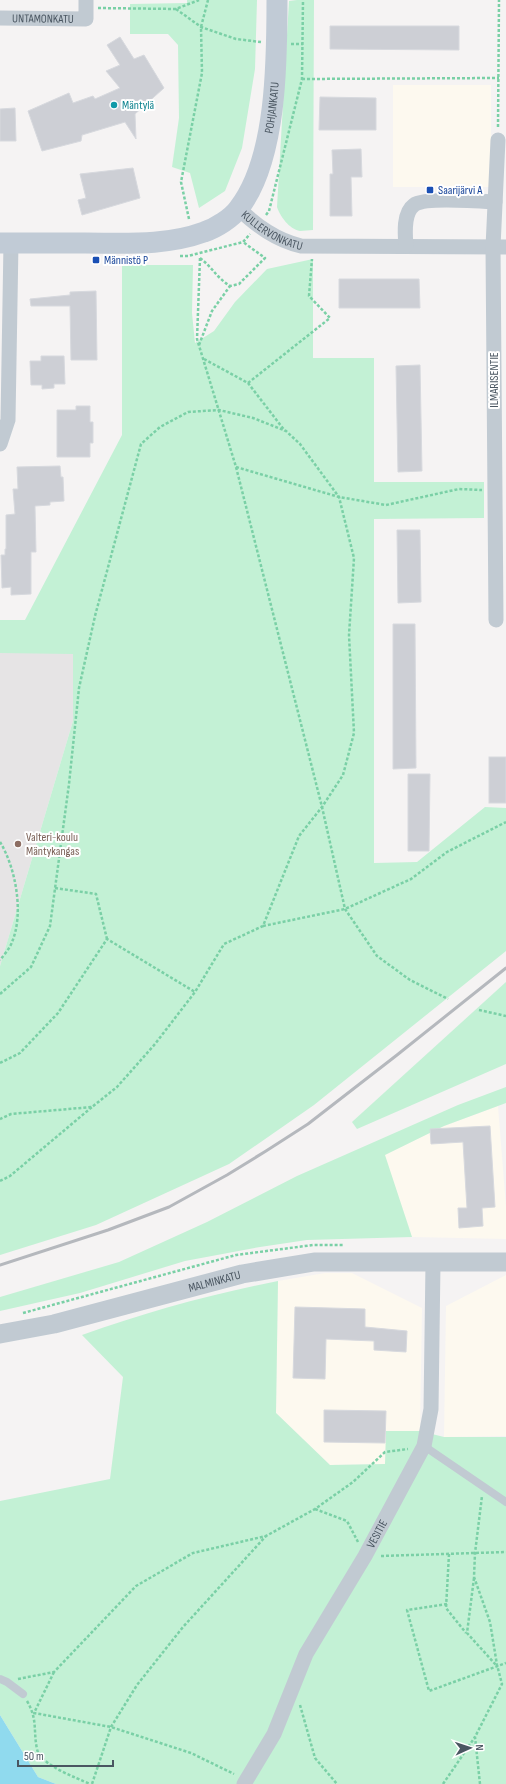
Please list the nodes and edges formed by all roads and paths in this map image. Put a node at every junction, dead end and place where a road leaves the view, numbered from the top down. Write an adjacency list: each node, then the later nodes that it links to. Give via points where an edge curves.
1 (86, 0): 7 (street, UNTAMONKATU, via 86,19)
2 (208, 0): 8 (path)
3 (277, 0): 10 (main road, POHJANKATU)
4 (303, 0): 9 (path)
5 (499, 0): 11 (path)
6 (176, 9): 8 (path)
7 (0, 18)
8 (201, 27): 10 (path, via 236,38); 16 (path, via 202,73 181,182)
9 (303, 44): 10 (path); 12 (path)
10 (277, 45): 15 (main road, POHJANKATU, via 267,140 253,184)
11 (499, 78): 12 (path); 13 (path)
12 (302, 79): 17 (path, via 269,211)
13 (498, 140): 14 (street, ILMARISENTIE)
14 (495, 202): 20 (street, via 425,200 414,205 408,214); 21 (street, ILMARISENTIE)
15 (239, 209): 17 (street, KULLERVONKATU); 19 (main road, KULLERVONKATU, via 206,231 177,239 140,244)
16 (189, 219)
17 (258, 226): 18 (path); 20 (street, KULLERVONKATU, via 286,243 301,246)
18 (243, 242): 22 (path, via 188,256); 24 (path, via 265,258 239,284)
19 (5, 243): 30 (street, via 8,420)
20 (406, 246): 21 (street, KULLERVONKATU)
21 (499, 247): 32 (street, ILMARISENTIE)
22 (173, 257)
23 (312, 258): 27 (path, via 309,296 330,318)
24 (230, 286): 25 (path, via 212,311); 25 (path, via 219,279 200,258 197,339)
25 (199, 345): 26 (path)
26 (203, 359): 27 (path); 28 (path)
27 (248, 383): 29 (path)
28 (218, 410): 29 (path, via 252,418); 31 (path); 38 (path, via 188,412 160,426 141,444 95,616 79,688)
29 (286, 431): 33 (path, via 300,444)
30 (0, 444)
31 (236, 467): 33 (path); 35 (path)
32 (494, 492): 33 (path, via 459,489 386,505); 34 (street, ILMARISENTIE)
33 (339, 498): 35 (path, via 354,558 349,635 354,733 343,774)
34 (496, 620)
35 (322, 807): 39 (path); 40 (path, via 299,836)
36 (506, 822): 39 (path, via 447,852 411,879)
37 (0, 842): 42 (path, via 12,868 19,912 12,942)
38 (56, 888): 41 (path, via 96,894); 44 (path, via 50,926 31,967)
39 (345, 909): 40 (path); 45 (path, via 377,956 410,980)
40 (263, 926): 43 (path, via 224,944)
41 (106, 939): 43 (path); 48 (path, via 58,1013 20,1053)
42 (0, 960)
43 (195, 992): 49 (path, via 155,1044 117,1087)
44 (0, 994)
45 (448, 999)
46 (479, 1010): 47 (path)
47 (506, 1016)
48 (0, 1063)
49 (92, 1107): 50 (path, via 11,1114); 51 (path, via 10,1176)
50 (0, 1119)
51 (0, 1181)
52 (433, 1262): 53 (street, MALMINKATU); 54 (street, MALMINKATU, via 314,1262 242,1274 54,1324); 55 (street, VESITIE, via 431,1409)
53 (506, 1262)
54 (0, 1334)
55 (424, 1446): 56 (lane); 58 (path, via 384,1452 353,1482); 63 (street, VESITIE)
56 (483, 1486): 57 (lane); 61 (path)
57 (506, 1502)
58 (315, 1509): 59 (path); 63 (path, via 347,1521)
59 (266, 1536): 69 (path, via 193,1553 136,1586); 75 (path, via 183,1627 137,1684)
60 (506, 1552): 61 (path)
61 (475, 1553): 62 (path); 64 (path)
62 (449, 1554): 63 (path); 65 (path)
63 (365, 1556): 72 (street, VESITIE, via 306,1654)
64 (474, 1577): 66 (path); 68 (path, via 490,1622)
65 (447, 1604): 66 (path, via 446,1608); 68 (path, via 407,1610 429,1691)
66 (466, 1633): 68 (path)
67 (506, 1663): 68 (path)
68 (497, 1665): 71 (path)
69 (54, 1672): 70 (path); 74 (path)
70 (3, 1680): 73 (lane)
71 (504, 1684): 76 (path)
72 (294, 1686): 77 (street, VESITIE, via 274,1734); 79 (path, via 315,1758)
73 (23, 1694): 74 (path)
74 (34, 1713): 75 (path); 78 (path, via 37,1751 52,1767)
75 (111, 1727): 77 (path, via 191,1753); 78 (path)
76 (475, 1737): 80 (path); 81 (path)
77 (246, 1782)
78 (91, 1784)
79 (337, 1784)
80 (443, 1784)
81 (480, 1784)

